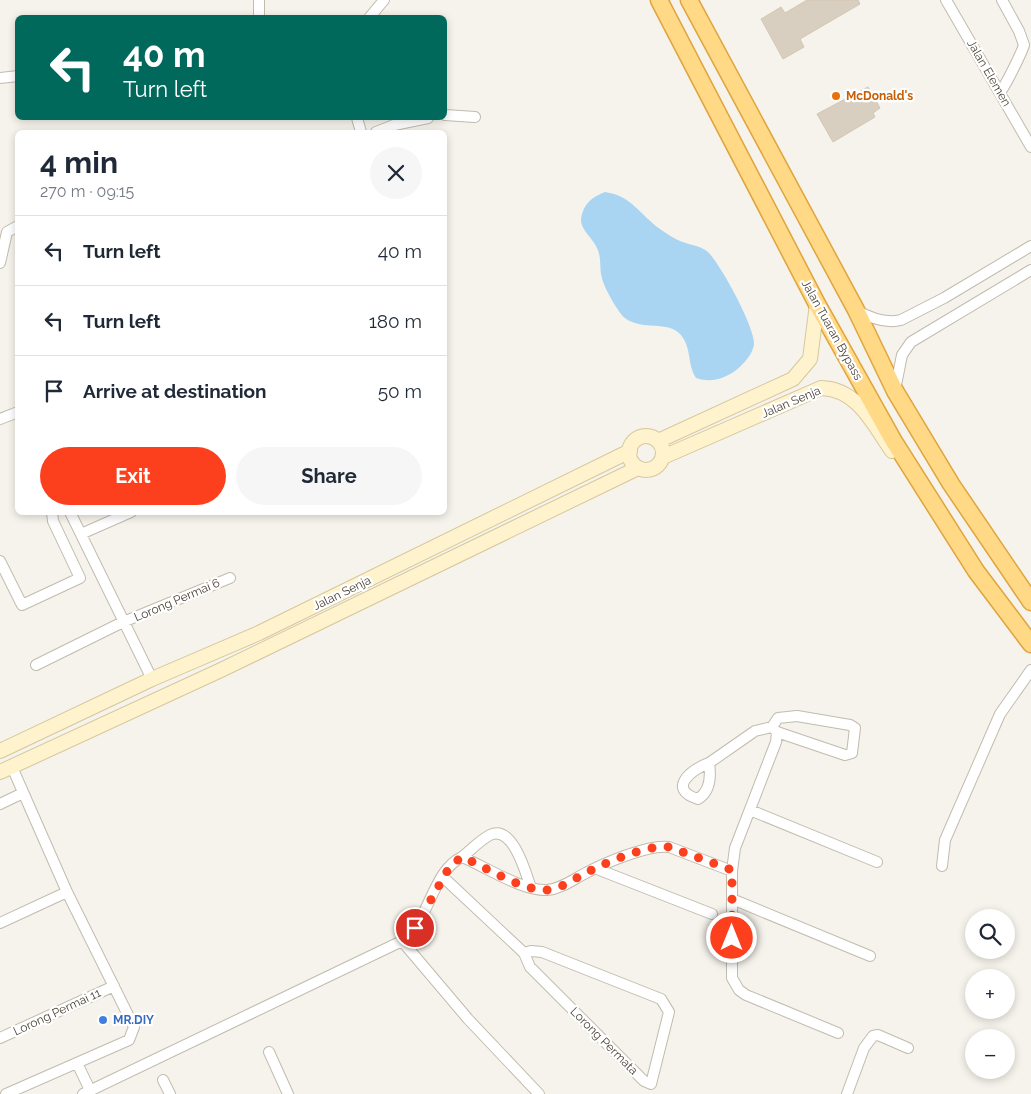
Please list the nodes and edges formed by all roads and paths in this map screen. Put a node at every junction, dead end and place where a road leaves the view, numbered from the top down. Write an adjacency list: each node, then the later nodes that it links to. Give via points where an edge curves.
1 (259, 0): 9 (street)
2 (384, 0): 10 (street)
3 (659, 0): 20 (highway, Jalan Tuaran Bypass)
4 (667, 0): 20 (highway, via 753,162)
5 (689, 0): 14 (highway)
6 (700, 0): 14 (highway)
7 (946, 0): 13 (street, Jalan Elemen)
8 (1002, 0): 13 (street, via 1020,31 1024,45 1007,84)
9 (259, 15)
10 (372, 15)
11 (15, 76): 12 (street)
12 (0, 78)
13 (1000, 92): 19 (street, Jalan Elemen)
14 (740, 95): 28 (highway)
15 (447, 116): 16 (street)
16 (474, 117)
17 (418, 120): 18 (street)
18 (381, 130)
19 (1031, 147)
20 (751, 174): 27 (highway, Jalan Tuaran Bypass)
21 (0, 222): 23 (street)
22 (15, 228): 23 (street)
23 (7, 232): 25 (street)
24 (1031, 246): 28 (street, via 901,320 871,318)
25 (0, 263)
26 (1031, 270): 29 (street, via 910,342 902,355)
27 (817, 304): 32 (main road, Jalan Senja, via 810,359 793,379); 36 (highway, Jalan Tuaran Bypass)
28 (856, 310): 29 (highway)
29 (895, 391): 43 (highway, via 951,484)
30 (15, 413): 31 (street)
31 (0, 419)
32 (658, 441): 33 (main road, Jalan Senja, via 641,437); 34 (main road)
33 (630, 451): 35 (main road); 48 (main road, Jalan Senja, via 258,633)
34 (663, 457): 35 (main road, Jalan Senja, via 651,469); 36 (main road, Jalan Senja, via 821,388 832,388 857,401 895,455)
35 (638, 468): 52 (main road, Jalan Senja)
36 (916, 477): 45 (highway, Jalan Tuaran Bypass, via 976,571)
37 (52, 515): 41 (street, via 80,578 22,605)
38 (72, 515): 40 (street)
39 (124, 515): 40 (street)
40 (81, 534): 44 (street)
41 (0, 561)
42 (230, 578): 44 (street, Lorong Permai 6)
43 (1031, 602)
44 (124, 622): 46 (street, Lorong Permai 6); 48 (street)
45 (1031, 644)
46 (36, 665)
47 (1031, 670): 58 (street, via 1000,714 946,840)
48 (152, 680): 50 (main road, Jalan Senja)
49 (774, 730): 49 (street, via 778,718 797,716 853,726 852,753 845,755); 51 (street, via 756,731); 55 (street, via 776,742)
50 (0, 751)
51 (709, 763)
52 (6, 770): 53 (street)
53 (23, 793): 54 (street); 63 (street)
54 (0, 804)
55 (750, 810): 57 (street); 60 (street, via 734,848)
56 (462, 857): 61 (street, via 455,860); 62 (street); 62 (street, via 491,835 503,835 522,862)
57 (877, 862)
58 (942, 866)
59 (597, 869): 60 (street, via 658,846); 62 (street, via 548,890); 65 (street)
60 (732, 870): 64 (street)
61 (443, 877): 67 (street, via 415,928); 68 (street, Lorong Permata)
62 (531, 888)
63 (67, 892): 66 (street); 70 (street)
64 (732, 899): 69 (street); 71 (street, via 732,978 739,990)
65 (712, 914)
66 (0, 923)
67 (402, 941): 77 (street); 81 (street)
68 (524, 953): 68 (street, Lorong Permata, via 530,967 644,1081 651,1084 669,1012 661,999 542,952)
69 (870, 956)
70 (114, 986): 72 (street, Lorong Permai 11); 75 (street, via 132,1021 133,1032 128,1040)
71 (838, 1033)
72 (0, 1038)
73 (908, 1048): 82 (street, via 878,1035 873,1036 864,1048)
74 (268, 1052): 80 (street)
75 (77, 1063): 77 (street); 78 (street)
76 (163, 1080): 79 (street)
77 (87, 1092)
78 (6, 1094)
79 (170, 1094)
80 (288, 1094)
81 (539, 1094)
82 (847, 1094)

